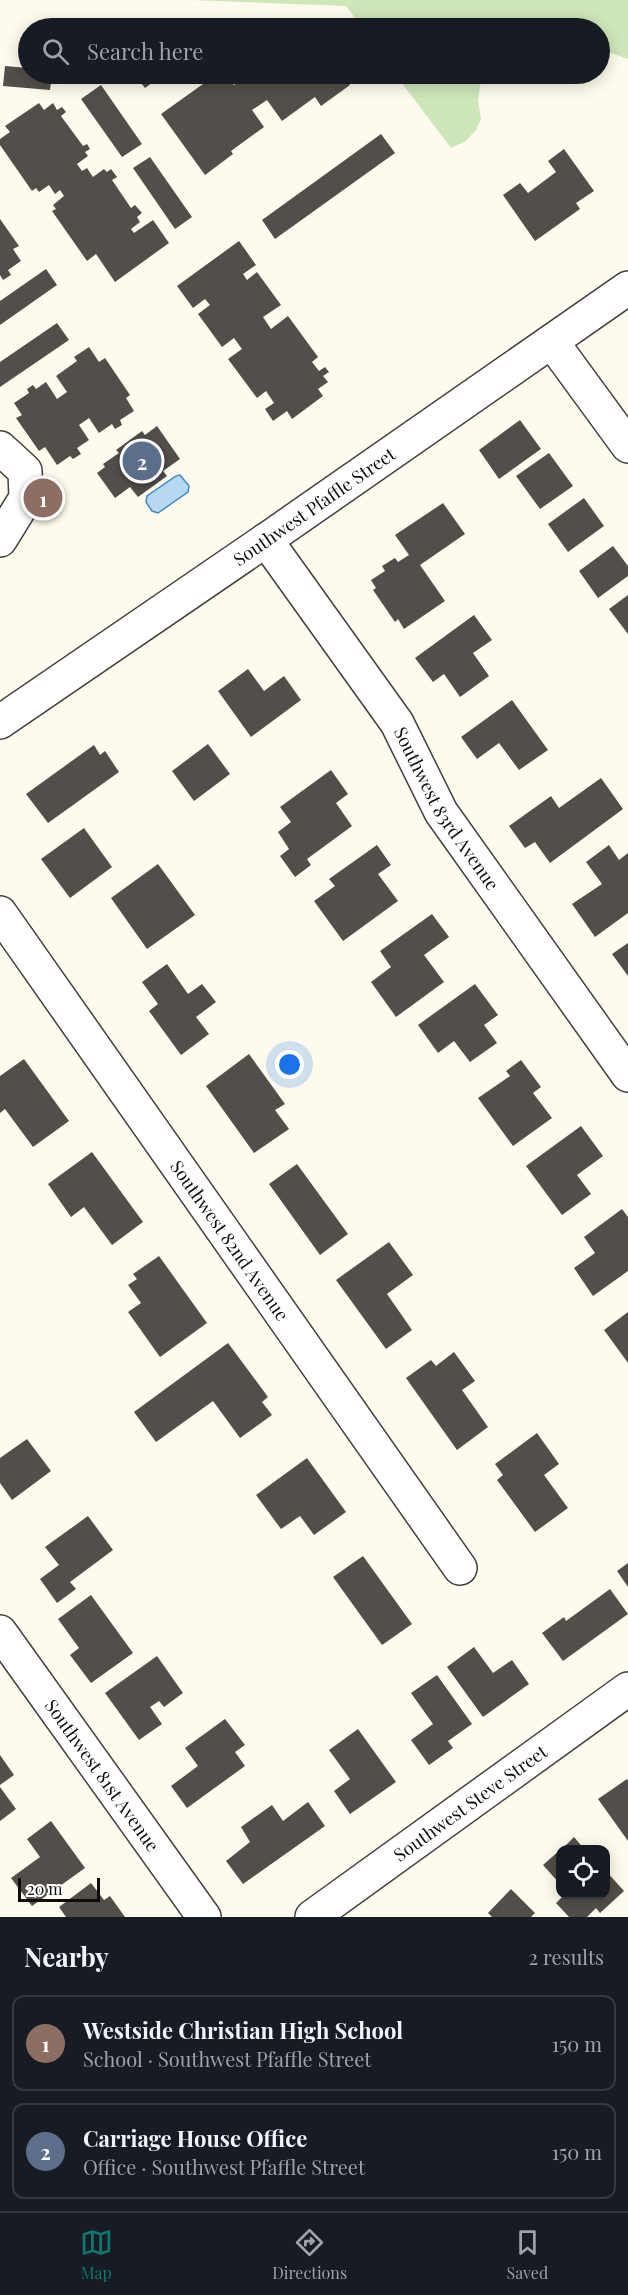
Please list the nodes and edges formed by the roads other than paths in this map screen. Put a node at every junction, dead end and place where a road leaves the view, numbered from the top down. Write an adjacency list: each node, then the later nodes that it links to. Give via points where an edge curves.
1 (628, 288): 2 (street, Southwest Pfaffle Street)
2 (552, 342): 3 (street); 6 (street, Southwest Pfaffle Street)
3 (628, 446)
4 (0, 448): 5 (street, via 25,471 26,498)
5 (0, 540)
6 (266, 540): 7 (street, Southwest Pfaffle Street); 9 (street, Southwest 83rd Avenue, via 397,723 441,812)
7 (0, 722)
8 (0, 913): 10 (street, Southwest 82nd Avenue)
9 (628, 1075)
10 (460, 1568)
11 (0, 1632): 13 (street, Southwest 81st Avenue)
12 (628, 1689): 14 (street, Southwest Steve Street)
13 (204, 1917)
14 (312, 1917)

